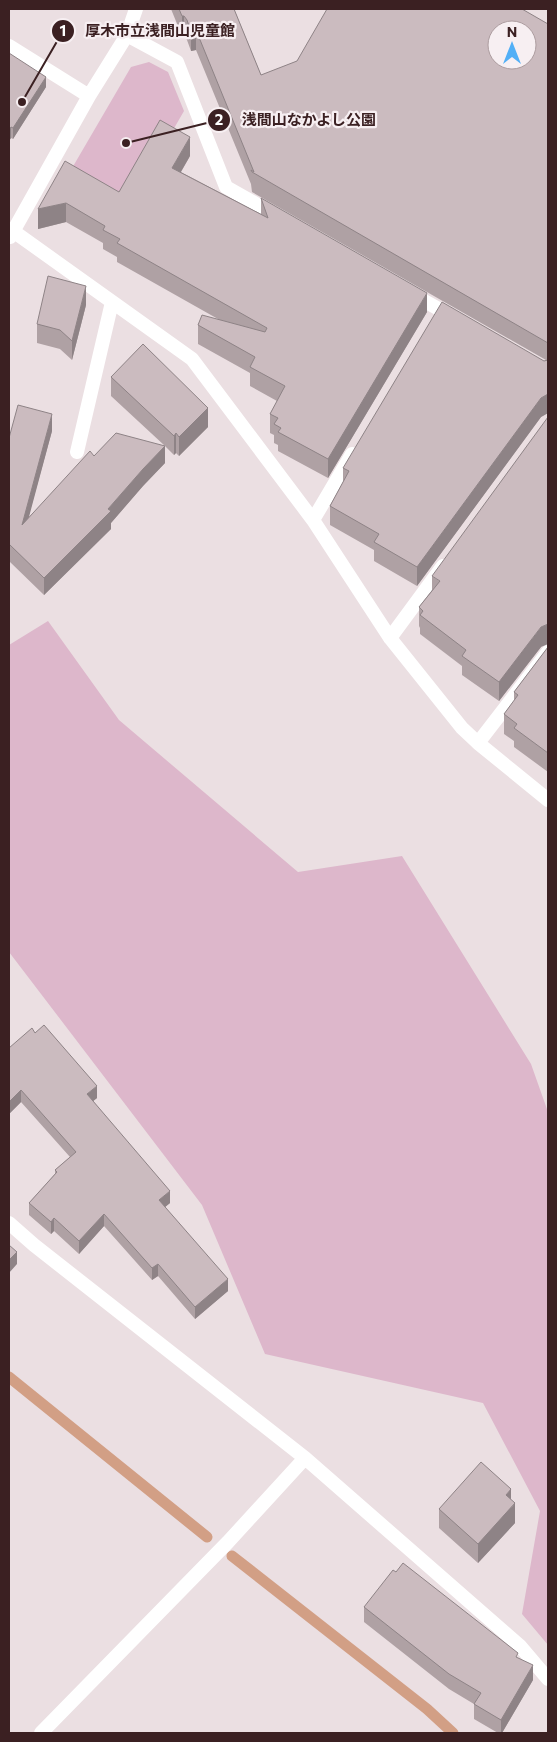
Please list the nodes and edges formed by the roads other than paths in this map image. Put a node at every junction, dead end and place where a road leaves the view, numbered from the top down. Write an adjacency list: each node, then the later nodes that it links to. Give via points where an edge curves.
1 (136, 9): 2 (street)
2 (127, 36): 4 (street); 5 (street, via 176,62 226,188)
3 (9, 46): 4 (street)
4 (89, 96): 6 (street)
5 (286, 222)
6 (11, 235): 8 (street)
7 (396, 285): 9 (street, via 436,313)
8 (112, 302): 11 (street); 12 (street, via 192,359)
9 (464, 323)
10 (358, 444): 12 (street)
11 (77, 452)
12 (313, 520): 14 (street)
13 (448, 558): 14 (street)
14 (390, 638): 16 (street, via 462,728)
15 (548, 652): 16 (street)
16 (478, 743): 17 (street)
17 (548, 800)
18 (9, 1223): 19 (street)
19 (305, 1458): 20 (street, via 520,1646); 21 (street, via 228,1542)
20 (548, 1679)
21 (41, 1733)

